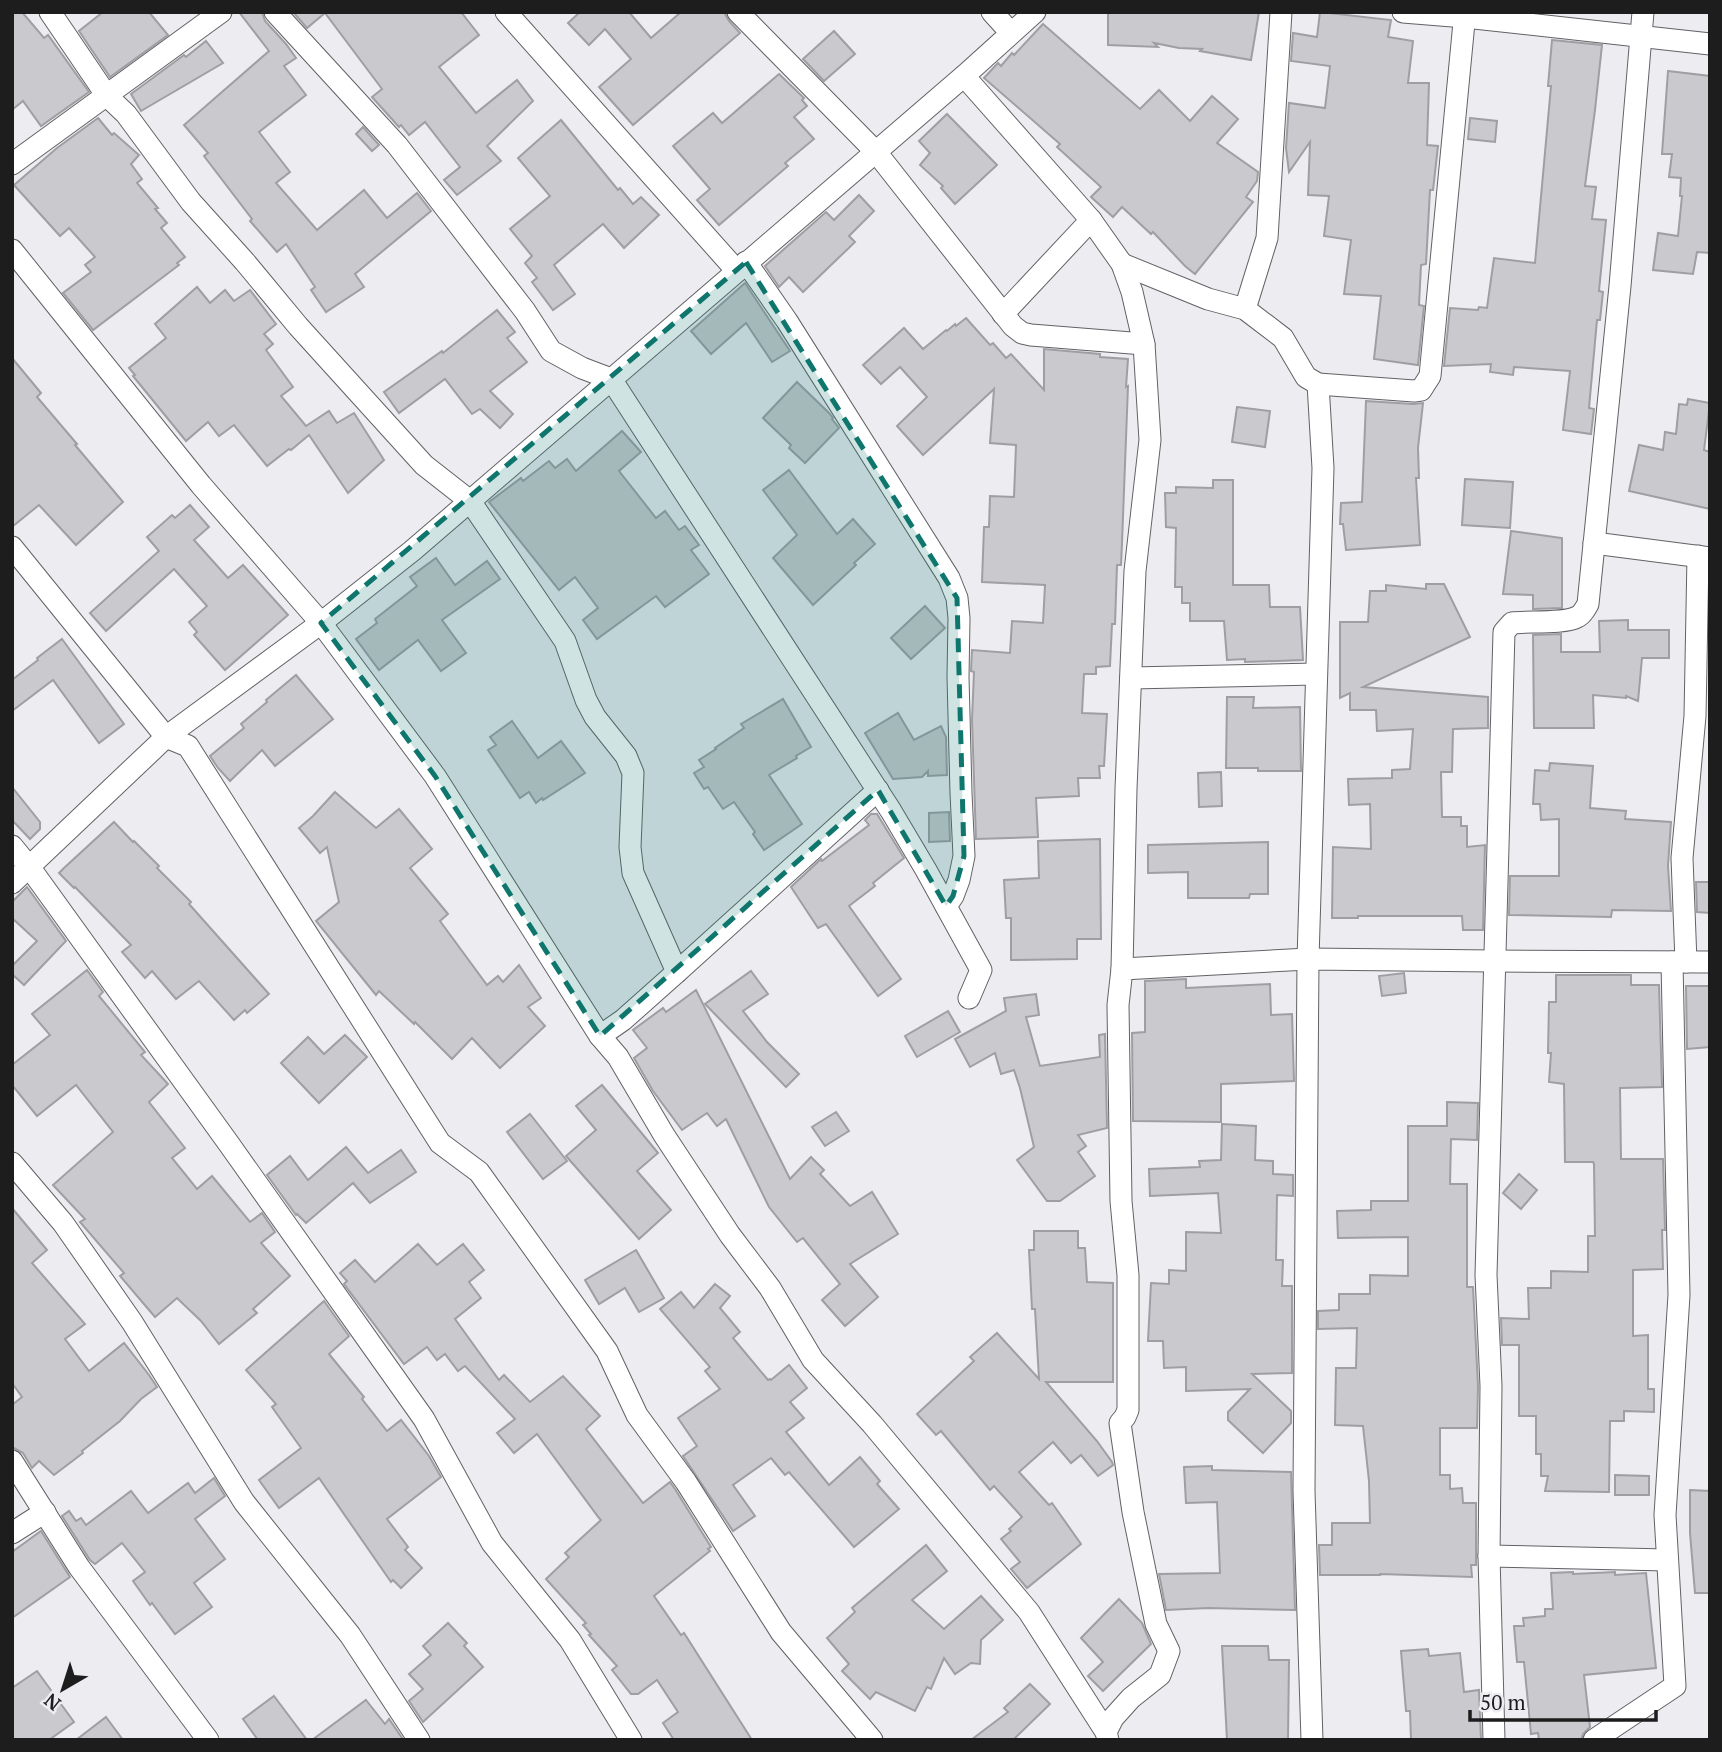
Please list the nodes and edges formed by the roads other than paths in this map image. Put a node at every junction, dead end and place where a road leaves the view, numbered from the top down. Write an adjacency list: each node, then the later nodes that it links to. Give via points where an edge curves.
1 (50, 12): 16 (street)
2 (221, 12): 16 (street)
3 (275, 12): 26 (street, via 397,145 551,351)
4 (506, 12): 22 (street)
5 (738, 12): 17 (street)
6 (992, 12): 12 (street)
7 (1035, 12): 12 (street)
8 (1281, 12): 23 (street, via 1267,238)
9 (1403, 12): 11 (street)
10 (1643, 12): 13 (street)
11 (1465, 14): 13 (street); 27 (street, via 1430,376 1422,390 1414,391)
12 (1011, 33): 15 (street)
13 (1640, 36): 14 (street); 29 (street)
14 (1710, 44)
15 (964, 76): 17 (street); 19 (street)
16 (107, 96): 18 (street); 28 (street, via 126,114 191,202 363,399 424,465)
17 (876, 152): 22 (street); 24 (street)
18 (12, 164)
19 (1091, 220): 21 (street); 24 (street)
20 (12, 250): 32 (street, via 201,485)
21 (1122, 264): 23 (street); 25 (street)
22 (741, 267): 26 (street); 40 (street, via 787,321 942,566 957,598 964,856)
23 (1245, 309): 27 (street, via 1283,338 1306,377)
24 (1003, 314): 25 (street, via 1013,326 1031,335)
25 (1144, 344): 34 (street, via 1150,440 1135,571)
26 (611, 379): 28 (street); 36 (street)
27 (1318, 384): 33 (street, via 1323,468)
28 (470, 500): 32 (street); 46 (street, via 565,642 595,717 626,756 633,773 633,873)
29 (1594, 543): 31 (street); 42 (street, via 1588,604 1583,612 1567,620 1512,623 1504,632)
30 (12, 547): 35 (street)
31 (1704, 557): 43 (street)
32 (321, 623): 35 (street); 48 (street, via 435,776)
33 (1316, 674): 34 (street); 41 (street)
34 (1131, 678): 45 (street)
35 (166, 737): 38 (street); 59 (street, via 188,746 440,1143 479,1172 607,1351 637,1415 686,1482 781,1632)
36 (878, 790): 40 (street); 46 (street)
37 (12, 846): 38 (street)
38 (30, 868): 39 (street); 58 (street, via 424,1419 492,1543 570,1640)
39 (12, 883)
40 (946, 906): 47 (street, via 981,970)
41 (1307, 959): 42 (street); 45 (street); 60 (street, via 1304,1491)
42 (1494, 961): 43 (street); 53 (street, via 1486,1275 1491,1386)
43 (1679, 962): 44 (street); 54 (street, via 1679,1295 1665,1515)
44 (1710, 962)
45 (1122, 969): 55 (street, via 1118,1005 1121,1201 1129,1360 1128,1410 1120,1423 1156,1624 1169,1651 1160,1675 1113,1717)
46 (677, 972): 48 (street)
47 (969, 998)
48 (600, 1036): 55 (street, via 618,1057 730,1235 770,1288 813,1360 1029,1612)
49 (12, 1163): 57 (street, via 63,1223 132,1322 244,1502 350,1635)
50 (12, 1461): 51 (street)
51 (45, 1513): 52 (street); 56 (street, via 79,1567)
52 (12, 1533)
53 (1489, 1556): 54 (street); 61 (street)
54 (1667, 1560): 62 (street, via 1675,1686)
55 (1107, 1736)
56 (208, 1740)
57 (419, 1740)
58 (631, 1740)
59 (872, 1740)
60 (1312, 1740)
61 (1494, 1740)
62 (1594, 1740)

